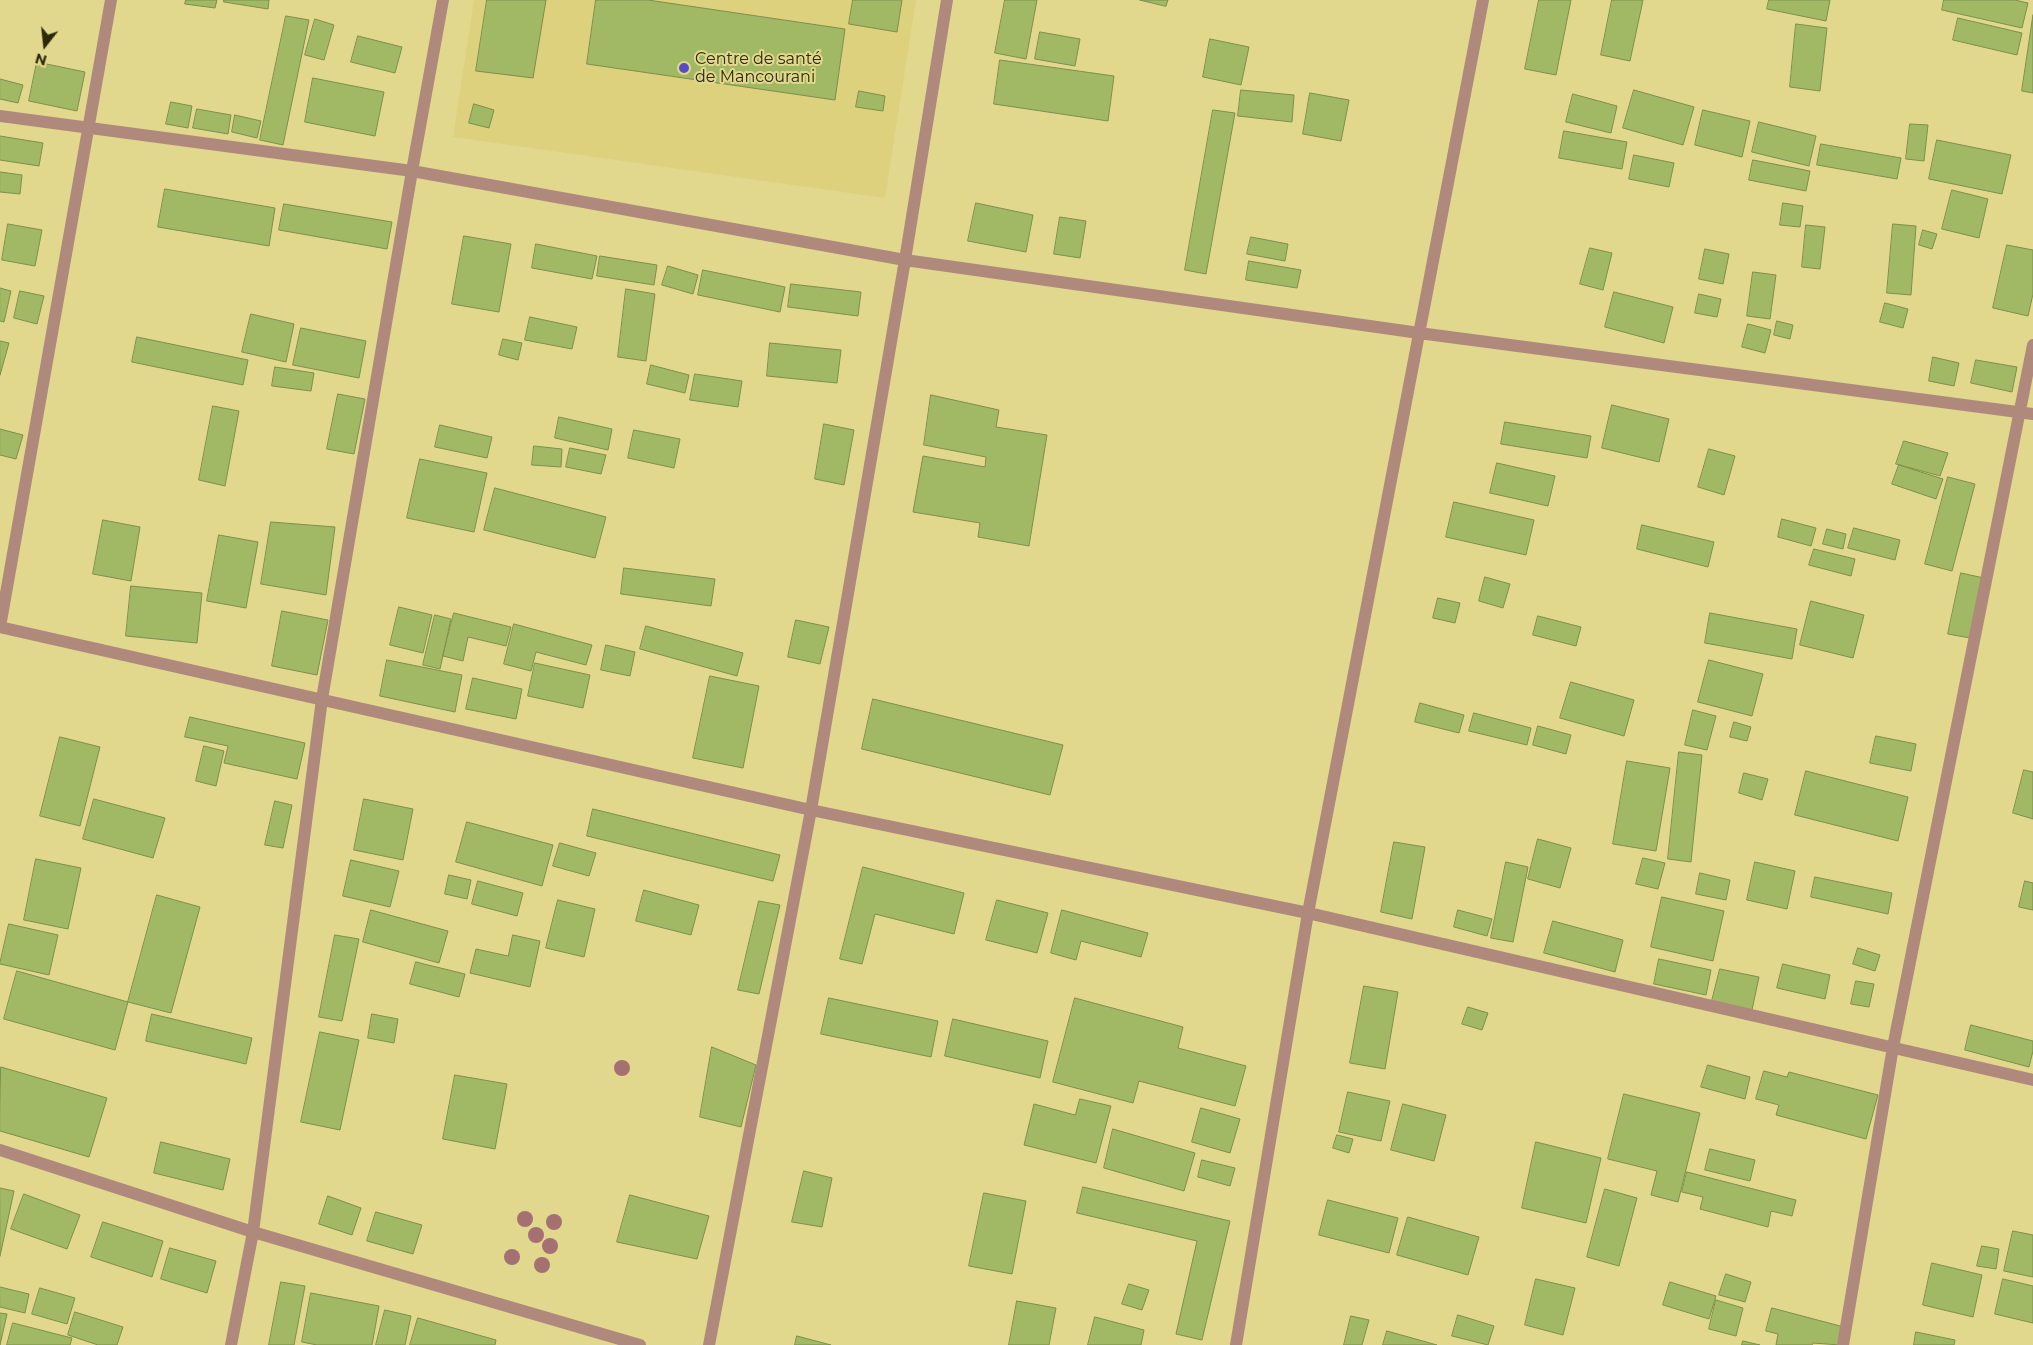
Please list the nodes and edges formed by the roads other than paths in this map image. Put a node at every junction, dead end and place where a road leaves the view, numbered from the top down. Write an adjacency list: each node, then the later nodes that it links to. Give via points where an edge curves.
1 (111, 0): 6 (street)
2 (444, 0): 7 (street)
3 (947, 0): 8 (street)
4 (1483, 0): 9 (street)
5 (0, 116): 6 (street)
6 (90, 127): 7 (street); 12 (street, via 0,627)
7 (412, 171): 8 (street); 12 (street)
8 (905, 260): 9 (street); 13 (street)
9 (1419, 333): 11 (street); 14 (street)
10 (2033, 345): 11 (street)
11 (2027, 414): 15 (street)
12 (322, 699): 13 (street); 18 (street)
13 (811, 810): 14 (street); 21 (street)
14 (1308, 913): 15 (street); 22 (street)
15 (1893, 1047): 16 (street); 23 (street)
16 (2033, 1080)
17 (0, 1150): 18 (street)
18 (253, 1232): 19 (street); 20 (street)
19 (231, 1345)
20 (640, 1345)
21 (709, 1345)
22 (1236, 1345)
23 (1843, 1345)

